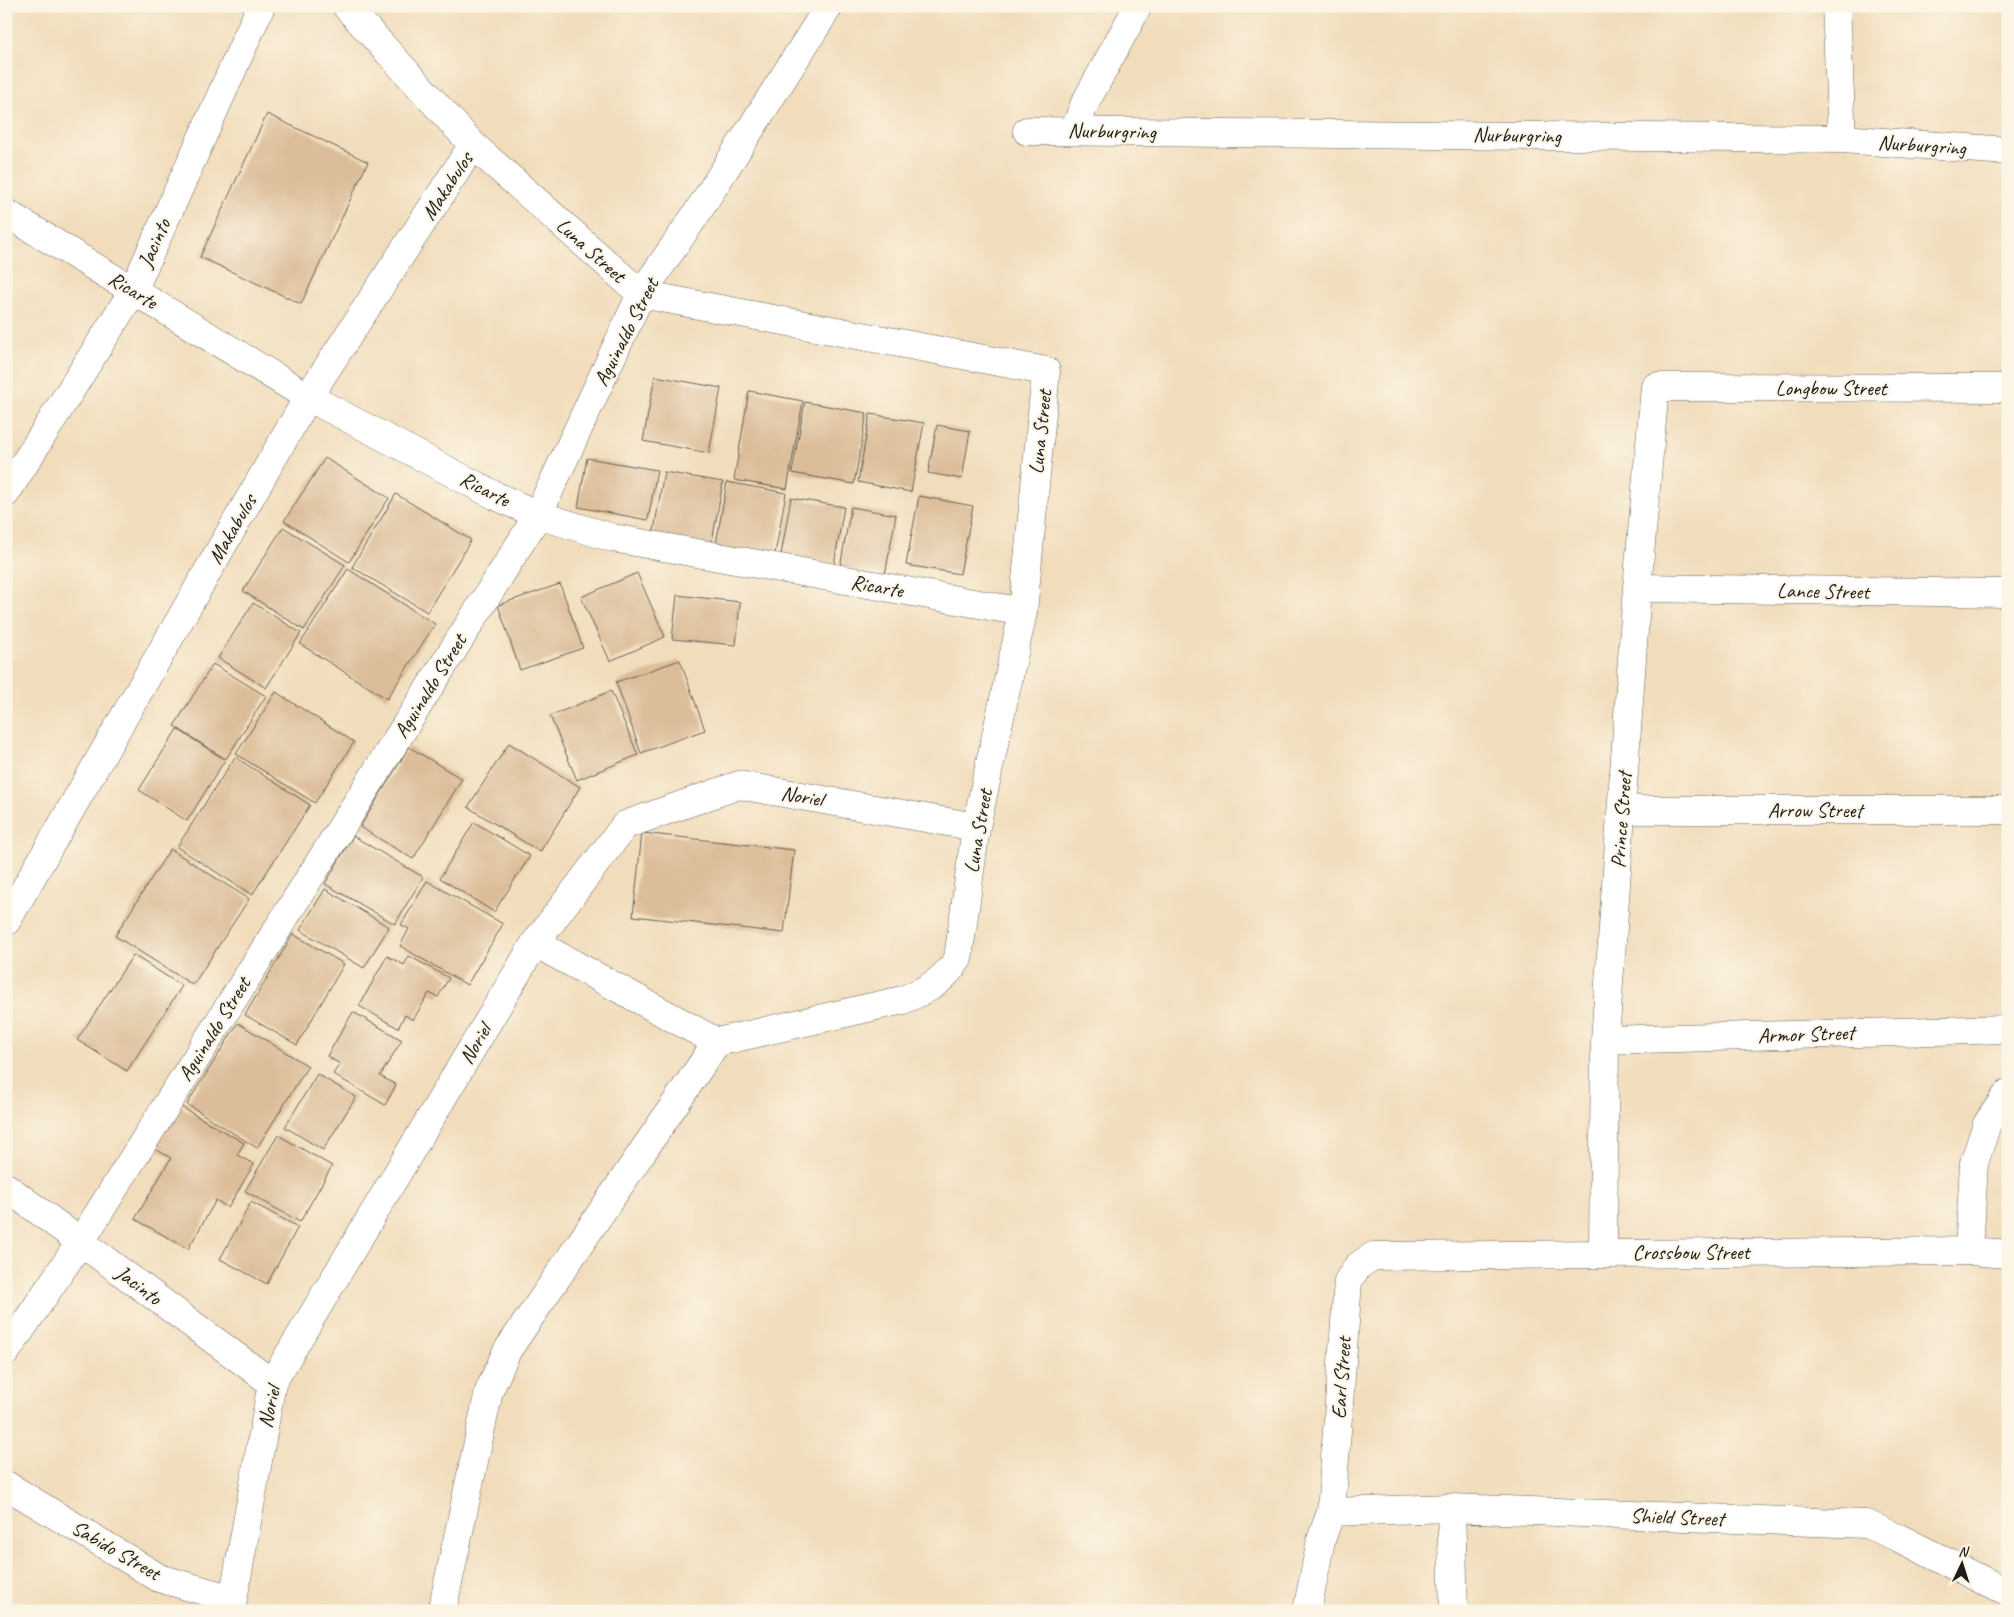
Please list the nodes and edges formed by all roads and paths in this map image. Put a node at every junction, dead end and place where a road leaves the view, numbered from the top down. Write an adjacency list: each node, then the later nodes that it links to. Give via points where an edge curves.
1 (261, 6): 12 (street, Jacinto)
2 (346, 6): 9 (street, Luna Street)
3 (829, 6): 13 (street, Aguinaldo Street, via 697,213)
4 (1138, 6): 7 (street, via 1084,105)
5 (1836, 6): 8 (street)
6 (1027, 130): 7 (street, Nurburgring)
7 (1074, 130): 8 (street, Nurburgring)
8 (1842, 139): 10 (street, Nurburgring)
9 (474, 145): 13 (street, Luna Street); 16 (street, Makabulos)
10 (2008, 151)
11 (6, 213): 12 (street, Ricarte)
12 (133, 291): 16 (street, Ricarte); 17 (street, Jacinto)
13 (641, 294): 18 (street, Aguinaldo Street); 21 (street, Luna Street, via 1046,371)
14 (1655, 387): 15 (street, Longbow Street); 19 (street, Prince Street)
15 (2008, 388)
16 (308, 397): 18 (street, Ricarte); 25 (street, Makabulos)
17 (9, 482)
18 (538, 515): 21 (street, Ricarte, via 613,538); 32 (street, Aguinaldo Street)
19 (1637, 588): 20 (street, Lance Street); 22 (street, Prince Street)
20 (2008, 593)
21 (1023, 612): 24 (street, Luna Street)
22 (1622, 810): 23 (street, Arrow Street); 28 (street, Prince Street)
23 (2008, 810)
24 (976, 827): 26 (street, Noriel, via 739,784 625,825); 29 (street, Luna Street, via 958,960 931,988 903,1000)
25 (6, 922)
26 (536, 943): 29 (street); 38 (street, Noriel)
27 (2008, 1028): 28 (street, Armor Street)
28 (1605, 1040): 34 (street, Prince Street)
29 (717, 1042): 44 (street, via 507,1351 489,1392)
30 (2008, 1093): 33 (street, via 1986,1124 1974,1163)
31 (6, 1187): 32 (street, Jacinto)
32 (81, 1241): 37 (street, Aguinaldo Street); 38 (street, Jacinto)
33 (1968, 1250): 34 (street, Crossbow Street); 35 (street, Crossbow Street)
34 (1604, 1252): 36 (street, Crossbow Street)
35 (2008, 1254)
36 (1373, 1256): 41 (street, Earl Street, via 1358,1266 1348,1281)
37 (6, 1352)
38 (272, 1383): 43 (street, Noriel)
39 (6, 1485): 43 (street, Sabido Street, via 159,1578)
40 (1451, 1508): 41 (street, Shield Street); 42 (street, Shield Street, via 1866,1524); 46 (street)
41 (1331, 1512): 45 (street, Earl Street, via 1321,1540)
42 (2008, 1593)
43 (232, 1605)
44 (442, 1611)
45 (1307, 1611)
46 (1454, 1611)

